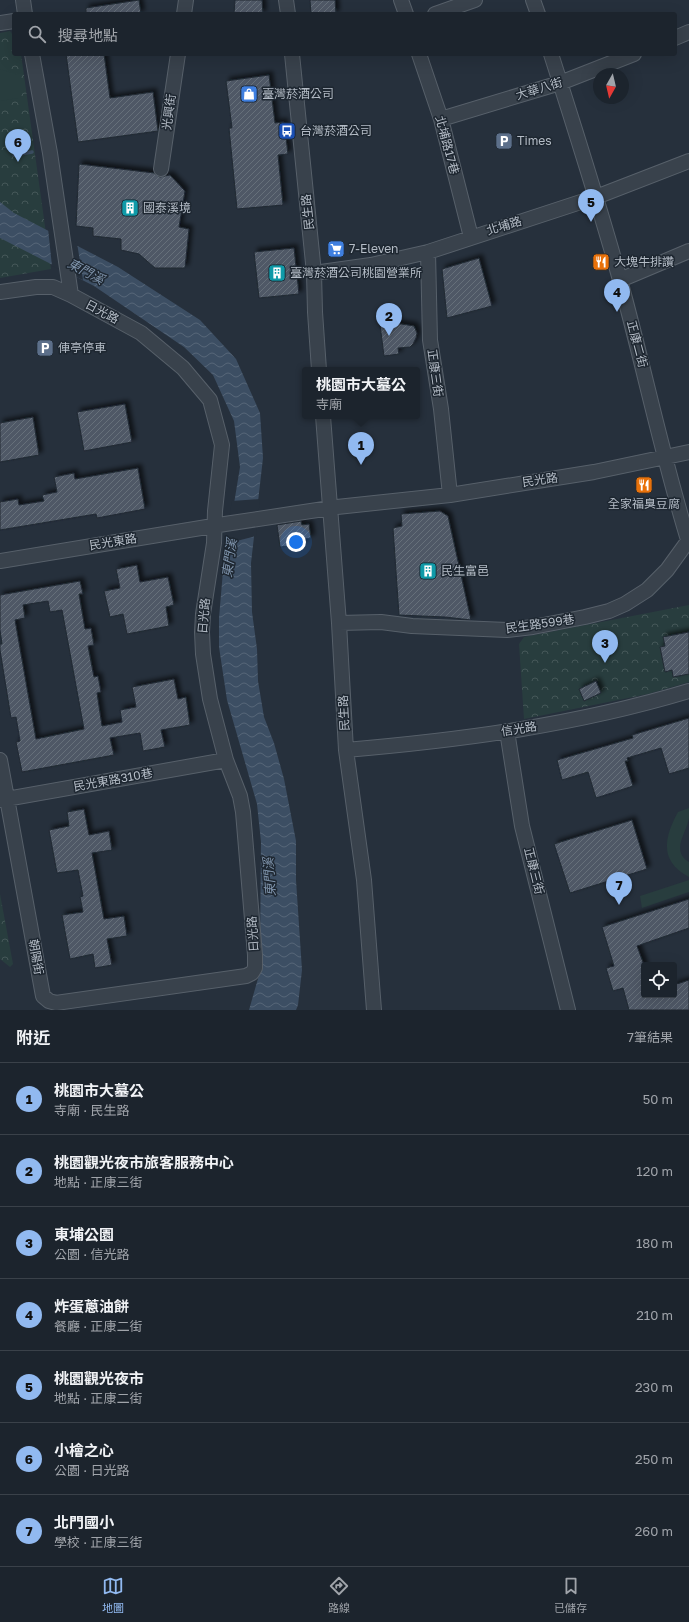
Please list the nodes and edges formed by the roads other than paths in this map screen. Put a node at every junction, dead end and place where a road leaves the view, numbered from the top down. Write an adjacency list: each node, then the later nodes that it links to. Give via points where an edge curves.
1 (24, 0): 7 (street)
2 (186, 0): 8 (street)
3 (286, 0): 9 (street)
4 (401, 0): 10 (street)
5 (475, 0): 11 (street)
6 (534, 0): 12 (street)
7 (25, 12)
8 (184, 12)
9 (288, 12)
10 (405, 12)
11 (441, 12)
12 (537, 12)
13 (12, 21): 14 (street)
14 (0, 23)
15 (689, 32): 16 (street)
16 (677, 37)
17 (32, 56): 34 (street, 日光路)
18 (178, 56): 26 (street, 光興街)
19 (292, 56): 31 (street, 民生路)
20 (421, 56): 24 (street, 北埔路17巷)
21 (552, 56): 23 (street, 正康二街)
22 (629, 56): 23 (street, 大華八街)
23 (560, 83): 24 (street, 大華八街); 27 (street, 正康二街)
24 (442, 119): 28 (street, 北埔路17巷)
25 (689, 161): 27 (street, 北埔路)
26 (161, 169)
27 (596, 197): 28 (street, 北埔路); 32 (street, 正康二街)
28 (471, 237): 30 (street, 北埔路)
29 (689, 251): 32 (street)
30 (428, 252): 31 (street, 北埔路, via 371,265); 39 (street, 正康三街, via 430,340 441,409)
31 (314, 273): 35 (street, 民生路)
32 (620, 280): 38 (street, 正康二街)
33 (0, 292): 34 (street, via 53,287)
34 (71, 295): 41 (street, 日光路, via 141,333 183,368 210,400 222,445)
35 (319, 367)
36 (323, 419): 40 (street, 民生路)
37 (689, 452): 38 (street, 民光路)
38 (665, 457): 39 (street, 民光路, via 594,472); 42 (street, 正康二街)
39 (450, 495): 40 (street, 民光路)
40 (330, 509): 41 (street, 民光東路); 44 (street, 民生路)
41 (220, 525): 43 (street, 民光東路); 49 (street, 日光路, via 203,614 202,647 210,699)
42 (689, 542): 44 (street, 民生路599巷, via 647,590 609,611 585,617 507,630)
43 (0, 561)
44 (339, 622): 47 (street, 民生路)
45 (689, 691): 46 (street, 信光路, via 599,715)
46 (507, 731): 47 (street, 信光路, via 465,739); 53 (street, 正康三街, via 522,826)
47 (346, 750): 52 (street, 民生路, via 364,880)
48 (0, 760): 50 (street, 朝陽街)
49 (226, 760): 50 (street, 民光東路310巷); 51 (street, 日光路, via 240,796 243,812 255,968 252,974 246,976)
50 (4, 799): 51 (street, 朝陽街, via 43,996 56,1003)
51 (200, 982)
52 (374, 1010)
53 (568, 1010)

